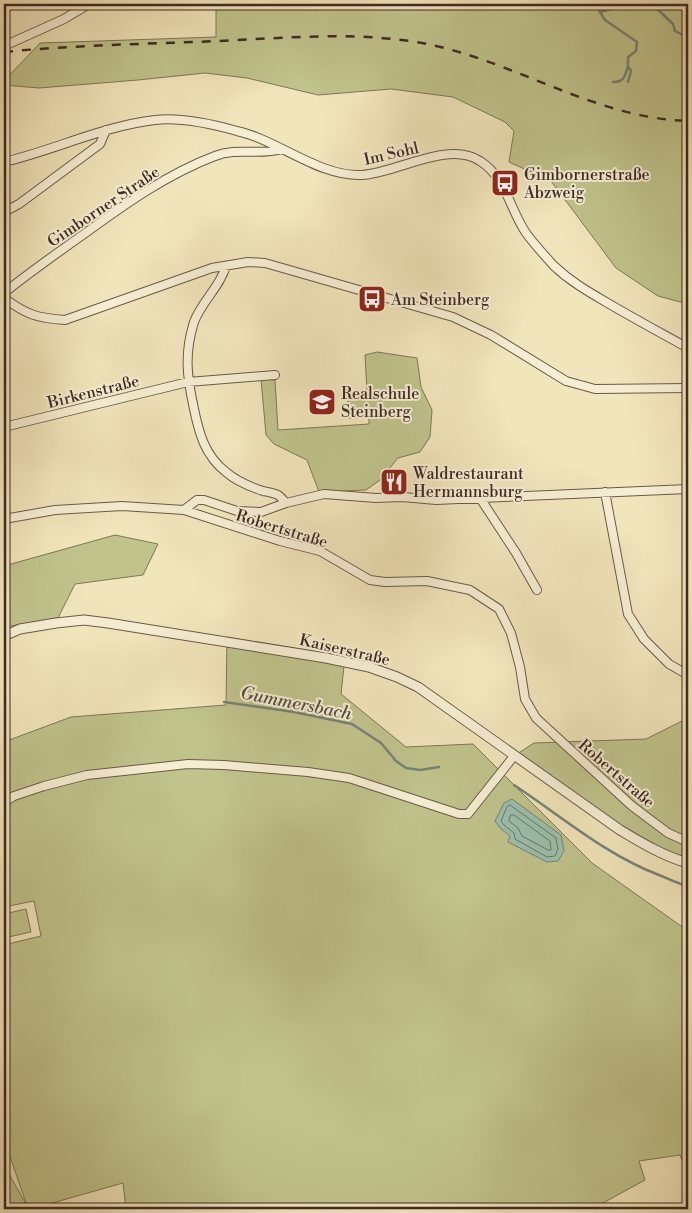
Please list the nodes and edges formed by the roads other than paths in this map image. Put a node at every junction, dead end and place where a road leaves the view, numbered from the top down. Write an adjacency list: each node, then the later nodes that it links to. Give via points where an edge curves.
1 (89, 4): 2 (street)
2 (4, 46)
3 (106, 130): 4 (street, Im Sohl, via 157,120 192,122 239,131 266,140); 5 (street, Im Sohl); 6 (street, via 100,144)
4 (282, 150): 8 (street, Gimborner Straße, via 271,153 234,151 179,173 133,199); 10 (street, Im Sohl, via 322,167 362,175 450,154 479,160 496,175 526,232 554,266 576,285)
5 (4, 162)
6 (4, 212)
7 (226, 266): 9 (street, via 178,279 65,320 40,318); 12 (street, via 223,278 204,301 195,320 189,342); 13 (street, via 265,263 453,317 491,335 566,381 588,387 617,390)
8 (4, 293)
9 (4, 298)
10 (688, 348)
11 (275, 375): 12 (street, Birkenstraße)
12 (188, 382): 14 (street, Birkenstraße); 18 (street, via 199,432 209,455 226,472 246,484 278,495)
13 (688, 388)
14 (4, 427)
15 (688, 489): 16 (street)
16 (605, 492): 17 (street); 23 (street, via 628,614 644,639 669,664)
17 (480, 498): 18 (street, via 436,500 324,494); 21 (street)
18 (286, 503): 19 (street, via 261,512 248,512 197,500)
19 (184, 510): 20 (street, Robertstraße, via 122,506 55,510); 28 (street, Robertstraße, via 320,551 370,580 426,581 470,590 499,609 511,633 525,699 536,718 632,806 668,833)
20 (4, 519)
21 (537, 590)
22 (4, 636): 24 (street, Kaiserstraße, via 20,629 84,620 369,667 418,687)
23 (688, 675)
24 (514, 756): 25 (street, via 468,814 459,814 349,778 224,765 188,764 87,776); 29 (street, Kaiserstraße, via 620,830 673,859)
25 (14, 796): 26 (street); 27 (street)
26 (4, 798)
27 (4, 802)
28 (688, 842)
29 (688, 863)

